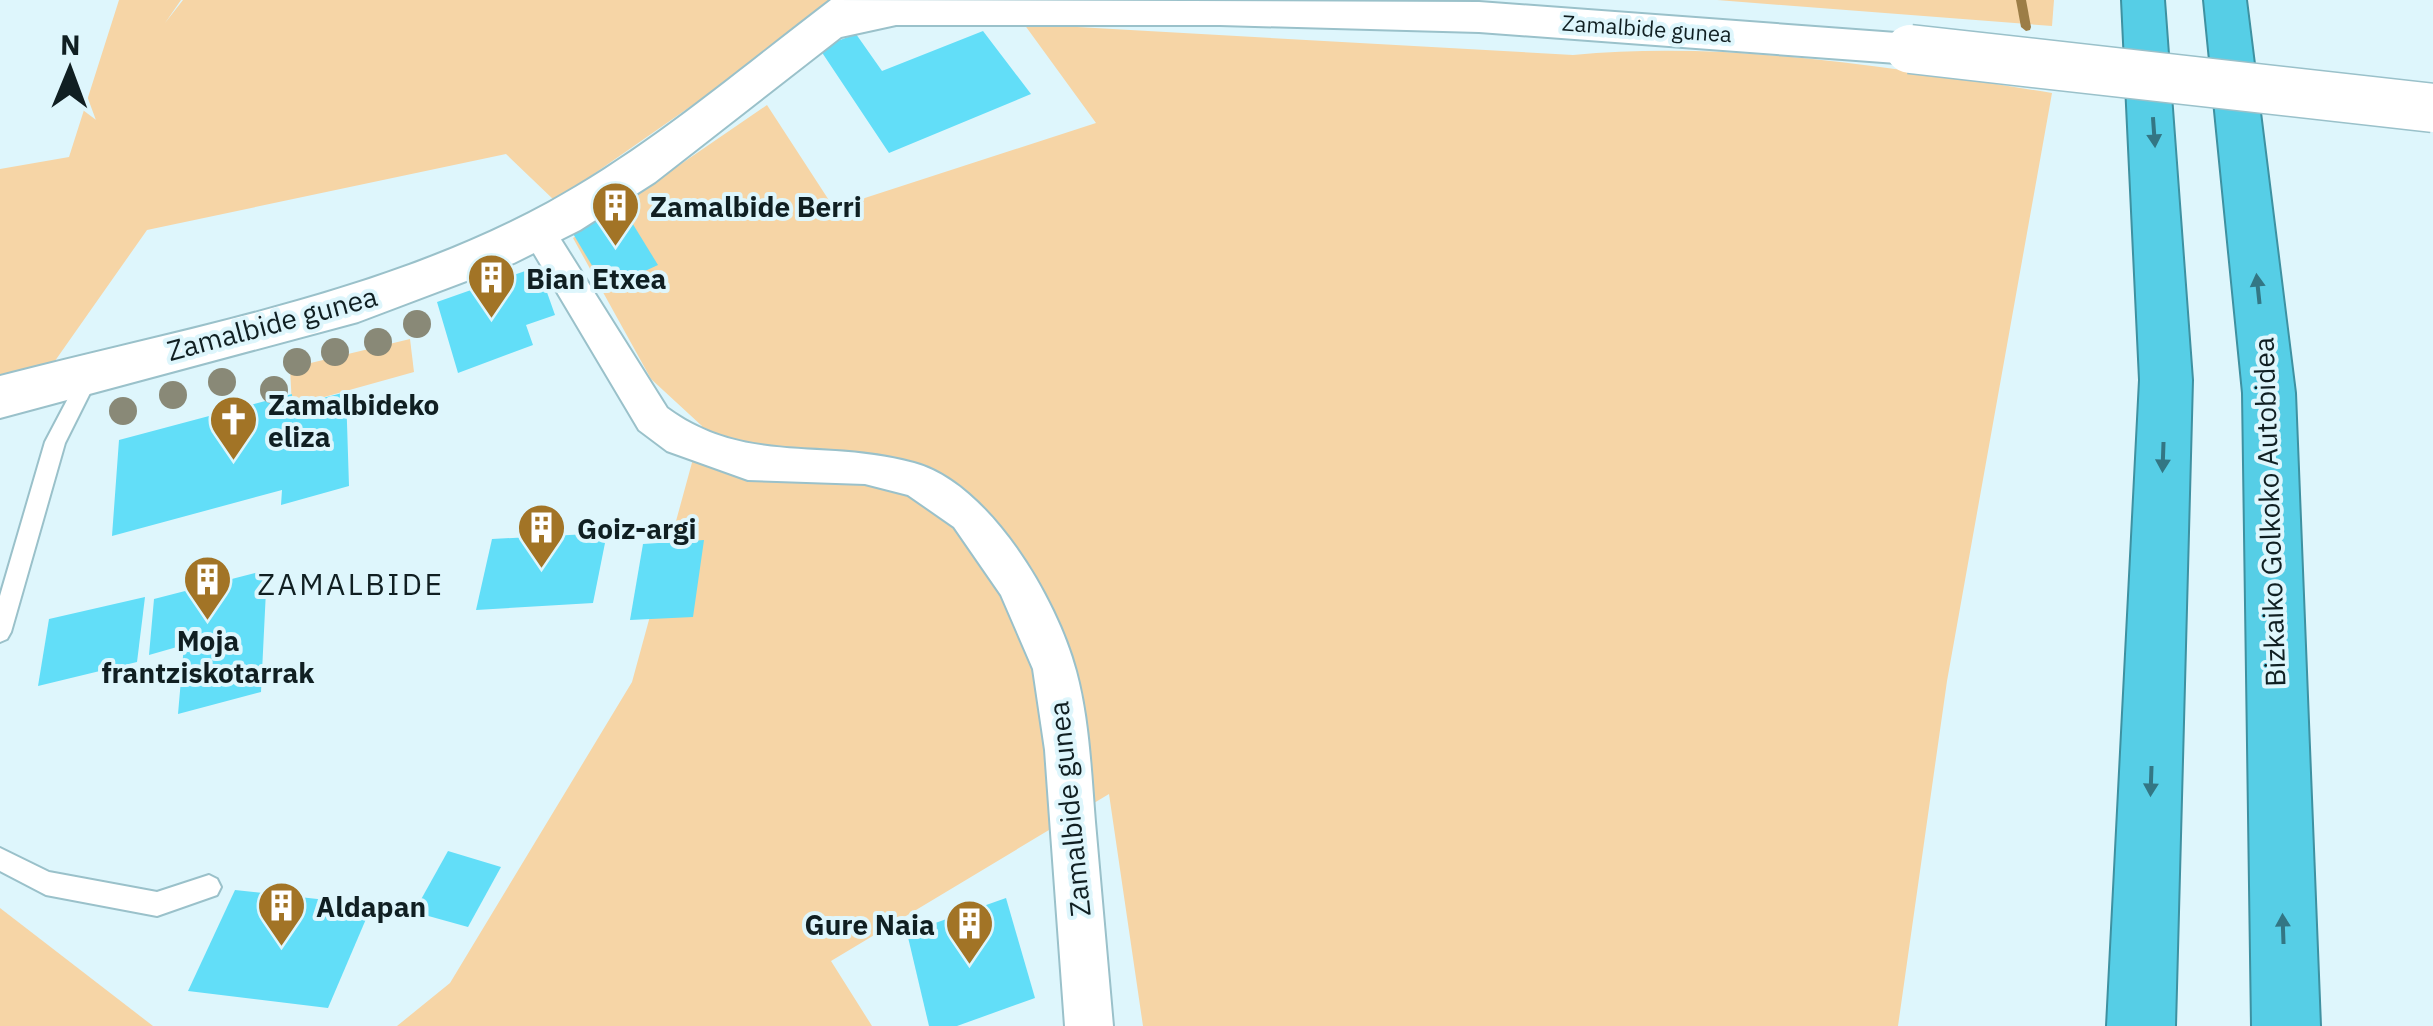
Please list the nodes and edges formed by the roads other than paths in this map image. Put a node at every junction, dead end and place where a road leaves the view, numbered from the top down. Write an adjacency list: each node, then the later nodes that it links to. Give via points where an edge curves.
1 (2143, 0): 13 (highway, one-way to 13, via 2166,380)
2 (2225, 0): 14 (highway, Bizkaiko Golkoko Autobidea, one-way to 2, via 2268,393)
3 (1005, 5): 4 (street, Zamalbide gunea); 5 (street, Zamalbide gunea, bridge, via 1479,17 1910,50)
4 (843, 12): 6 (street, Zamalbide gunea, via 609,190)
5 (2433, 108)
6 (538, 230): 7 (street, Zamalbide gunea, via 445,272 349,304); 12 (street, Zamalbide gunea, via 652,419 681,440 748,463 865,468 919,481 968,515 1017,584 1054,668)
7 (92, 371): 8 (street, Zamalbide gunea); 9 (lane, via 55,442)
8 (0, 396)
9 (0, 632)
10 (0, 859): 11 (lane, via 46,883 158,904)
11 (208, 886)
12 (1089, 1026)
13 (2142, 1026)
14 (2286, 1026)

